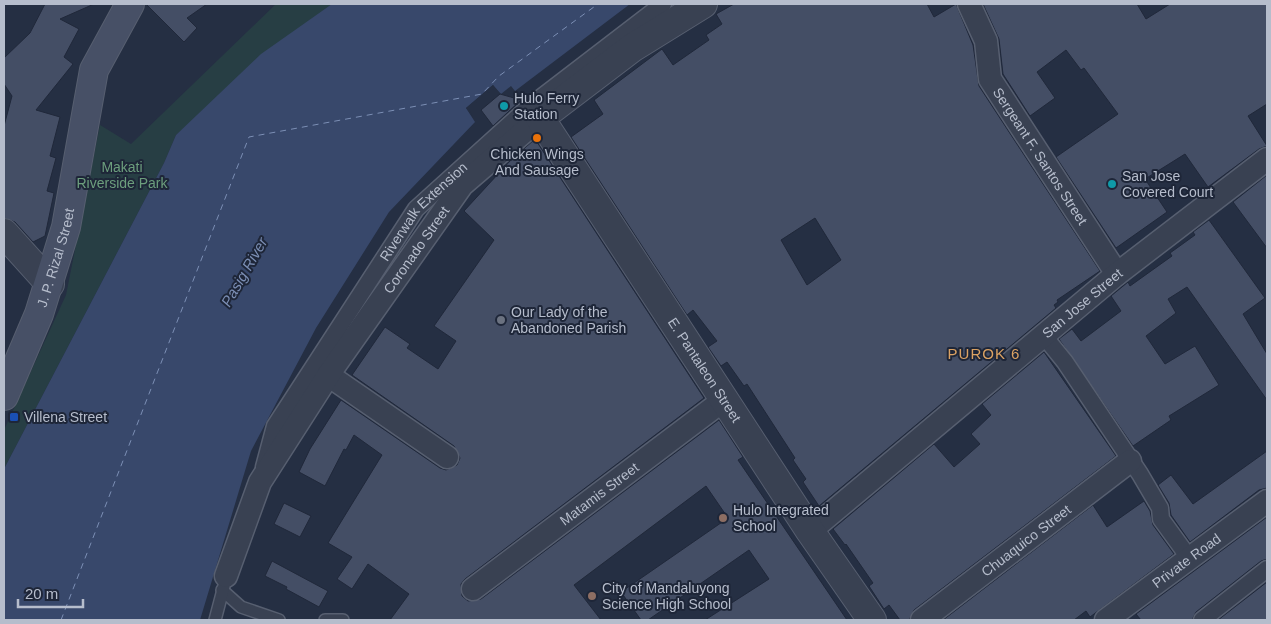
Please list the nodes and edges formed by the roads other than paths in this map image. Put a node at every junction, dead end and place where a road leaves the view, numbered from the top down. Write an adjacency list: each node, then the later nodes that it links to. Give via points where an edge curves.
1 (130, 4): 9 (main road, J. P. Rizal Street, via 94,70 66,227)
2 (663, 4): 16 (street, Riverwalk Extension, via 530,106 416,209 275,426)
3 (704, 4): 5 (street, Coronado Street, via 632,48)
4 (969, 4): 8 (street, Sergeant F. Santos Street, via 986,41 990,79)
5 (540, 118): 11 (street, Coronado Street, via 462,186); 13 (street, E. Pantaleon Street)
6 (1267, 159): 8 (street, San Jose Street)
7 (4, 233): 9 (street)
8 (1117, 274): 10 (street, San Jose Street)
9 (50, 284): 12 (main road, J. P. Rizal Street)
10 (1044, 336): 15 (street, via 1065,362); 18 (street, San Jose Street)
11 (328, 375): 14 (street); 16 (street, Coronado Street)
12 (4, 396)
13 (724, 399): 18 (street, E. Pantaleon Street); 22 (street, Matamis Street)
14 (447, 457)
15 (1130, 461): 19 (street, via 1160,508 1161,519); 28 (street, Chuaquico Street)
16 (260, 482): 21 (street, Coronado Street)
17 (1267, 501): 19 (street, Private Road)
18 (810, 531): 27 (street, E. Pantaleon Street)
19 (1190, 559): 29 (street, Private Road)
20 (1267, 569): 30 (street)
21 (224, 583): 23 (lane); 24 (lane, via 241,607)
22 (473, 589)
23 (215, 620)
24 (279, 620)
25 (325, 620): 26 (lane)
26 (343, 620)
27 (872, 620)
28 (922, 620)
29 (1106, 620)
30 (1202, 620)

